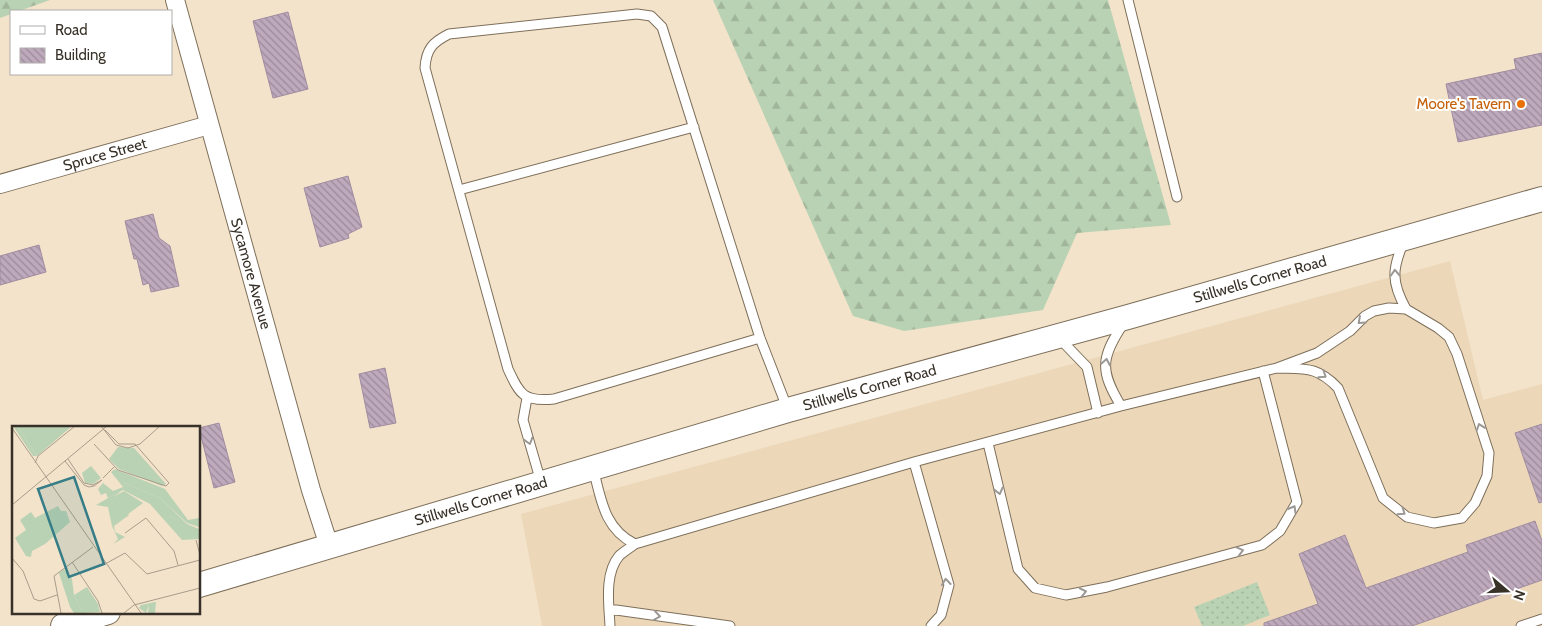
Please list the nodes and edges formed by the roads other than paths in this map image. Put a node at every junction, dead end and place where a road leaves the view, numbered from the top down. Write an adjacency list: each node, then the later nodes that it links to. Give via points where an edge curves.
1 (175, 0): 3 (street, Sycamore Avenue)
2 (1128, 0): 7 (lane)
3 (209, 125): 5 (street, Spruce Street); 25 (street, Sycamore Avenue)
4 (694, 127): 6 (lane); 6 (lane, via 662,27 651,16 637,14 449,34 435,41 429,49 425,68); 13 (lane)
5 (0, 184)
6 (458, 190): 16 (lane, via 508,369 518,391)
7 (1177, 197)
8 (1542, 199): 9 (street, Stillwells Corner Road)
9 (1407, 236): 10 (lane, one-way to 9, via 1396,291 1394,266); 11 (street, Stillwells Corner Road)
10 (1406, 309): 14 (lane, one-way to 14, via 1374,311 1317,353); 14 (lane, one-way to 10, via 1313,369 1326,374 1338,388 1383,498 1407,517 1434,522 1462,518 1475,503 1487,476 1489,453 1458,354 1449,337)
11 (1128, 317): 12 (street, Stillwells Corner Road); 17 (lane, one-way to 11, via 1104,372 1114,338)
12 (1057, 336): 18 (street, Stillwells Corner Road); 19 (lane, via 1087,367)
13 (760, 338): 16 (lane, via 554,399); 18 (lane)
14 (1276, 368): 15 (lane)
15 (1263, 371): 17 (lane); 20 (lane, one-way to 15, via 1018,568 1035,588 1066,596 1116,585 1262,545 1280,531 1297,502)
16 (527, 398): 23 (lane, one-way to 23, via 523,420)
17 (1121, 406): 19 (lane)
18 (788, 410): 22 (street, Stillwells Corner Road)
19 (1098, 413): 20 (lane)
20 (988, 443): 21 (lane)
21 (914, 462): 24 (lane); 33 (lane, one-way to 21, via 942,615 949,585)
22 (592, 468): 23 (street, Stillwells Corner Road); 24 (lane, via 605,514 613,529)
23 (542, 483): 25 (street, Stillwells Corner Road)
24 (635, 544): 27 (lane, via 619,557 613,569)
25 (329, 546): 26 (street, Stillwells Corner Road)
26 (200, 585)
27 (609, 608): 31 (lane); 32 (lane, one-way to 32)
28 (102, 614): 30 (street)
29 (1542, 619): 34 (lane)
30 (63, 626)
31 (610, 626)
32 (730, 626)
33 (931, 626)
34 (1521, 626)

